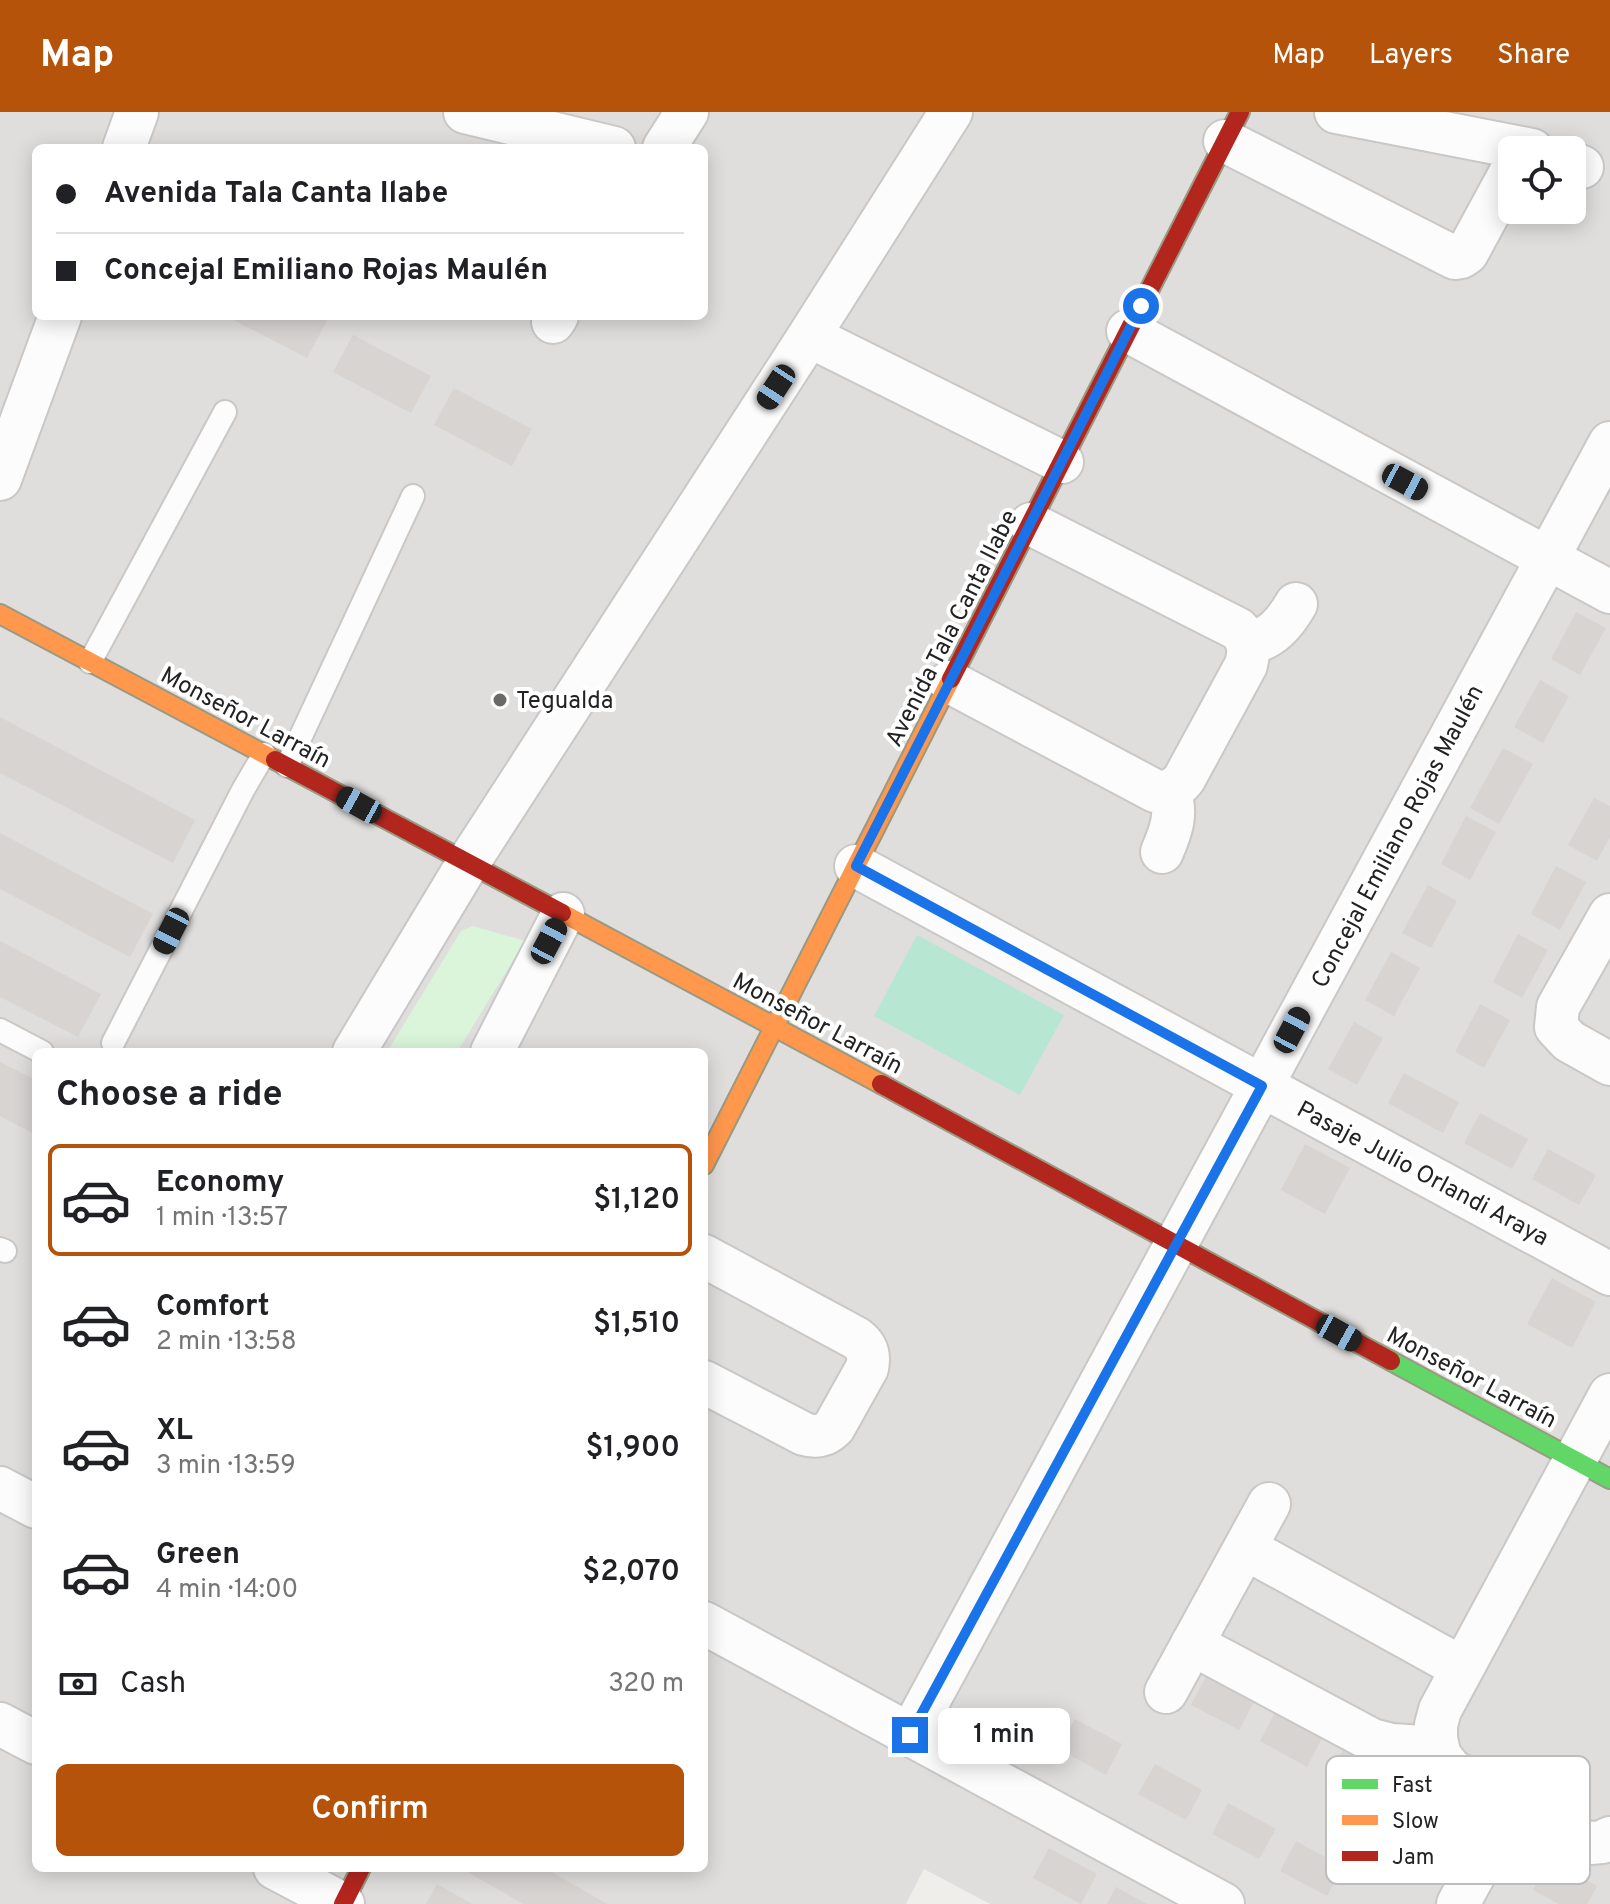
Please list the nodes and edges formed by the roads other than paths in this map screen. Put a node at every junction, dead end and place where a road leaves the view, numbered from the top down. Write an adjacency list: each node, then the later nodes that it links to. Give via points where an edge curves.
1 (137, 112): 7 (street)
2 (465, 112): 8 (street)
3 (687, 112): 9 (street)
4 (951, 112): 14 (street)
5 (1336, 112): 10 (street)
6 (1232, 126): 11 (street, via 1455,258 1467,253); 13 (street, Avenida Tala Canta Ilabe)
7 (125, 144)
8 (597, 144)
9 (667, 144)
10 (1498, 149)
11 (1498, 199)
12 (59, 320): 18 (street)
13 (1128, 331): 17 (street, Avenida Tala Canta Ilabe); 21 (street)
14 (809, 336): 17 (street); 32 (street)
15 (225, 412): 26 (lane)
16 (1610, 443): 21 (street, Concejal Emiliano Rojas Maulén)
17 (1062, 462): 20 (street, Avenida Tala Canta Ilabe)
18 (0, 479)
19 (413, 496): 29 (lane)
20 (1031, 524): 25 (street, via 1238,629); 27 (street, Avenida Tala Canta Ilabe)
21 (1547, 559): 22 (street); 43 (street, Concejal Emiliano Rojas Maulén)
22 (1610, 592)
23 (1296, 604): 25 (street, via 1276,631)
24 (0, 614): 26 (street, Monseñor Larraín)
25 (1248, 643): 30 (street, via 1246,665 1184,779)
26 (90, 662): 28 (street, Monseñor Larraín)
27 (950, 682): 30 (street, via 1155,791); 33 (street, Avenida Tala Canta Ilabe)
28 (264, 754): 29 (street, Monseñor Larraín); 38 (lane)
29 (287, 766): 32 (street, Monseñor Larraín)
30 (1169, 791): 31 (street, via 1175,813)
31 (1162, 852)
32 (468, 863): 34 (street, Monseñor Larraín); 40 (street)
33 (856, 866): 36 (street, Avenida Tala Canta Ilabe); 43 (street, Pasaje Julio Orlandi Araya)
34 (563, 914): 36 (street, Monseñor Larraín); 41 (street)
35 (1610, 915): 42 (street, via 1558,1007 1556,1027 1569,1041)
36 (774, 1027): 44 (street, Avenida Tala Canta Ilabe); 45 (street, Monseñor Larraín)
37 (0, 1030): 39 (lane)
38 (113, 1043)
39 (34, 1048)
40 (356, 1048)
41 (494, 1048)
42 (1610, 1064)
43 (1262, 1086): 45 (street, Concejal Emiliano Rojas Maulén); 47 (street, Pasaje Julio Orlandi Araya)
44 (708, 1157)
45 (1176, 1245): 50 (street, Monseñor Larraín); 60 (street, Concejal Emiliano Rojas Maulén)
46 (708, 1258): 48 (street, via 856,1338 869,1360 834,1427 820,1437 804,1434)
47 (1610, 1274)
48 (708, 1384)
49 (1610, 1395): 50 (street)
50 (1592, 1470): 57 (street)
51 (0, 1488): 53 (street)
52 (1269, 1504): 54 (street)
53 (32, 1505)
54 (1245, 1548): 56 (street); 57 (street)
55 (708, 1625): 60 (street)
56 (1192, 1644): 58 (street); 62 (street, via 1372,1740)
57 (1462, 1668): 62 (street, via 1440,1710)
58 (1166, 1692)
59 (0, 1724): 61 (street)
60 (910, 1735): 68 (street)
61 (32, 1741)
62 (1438, 1748): 63 (street)
63 (1440, 1756)
64 (283, 1872): 67 (street)
65 (359, 1872): 67 (street)
66 (1469, 1884): 69 (street)
67 (343, 1904)
68 (1223, 1904)
69 (1458, 1904)

